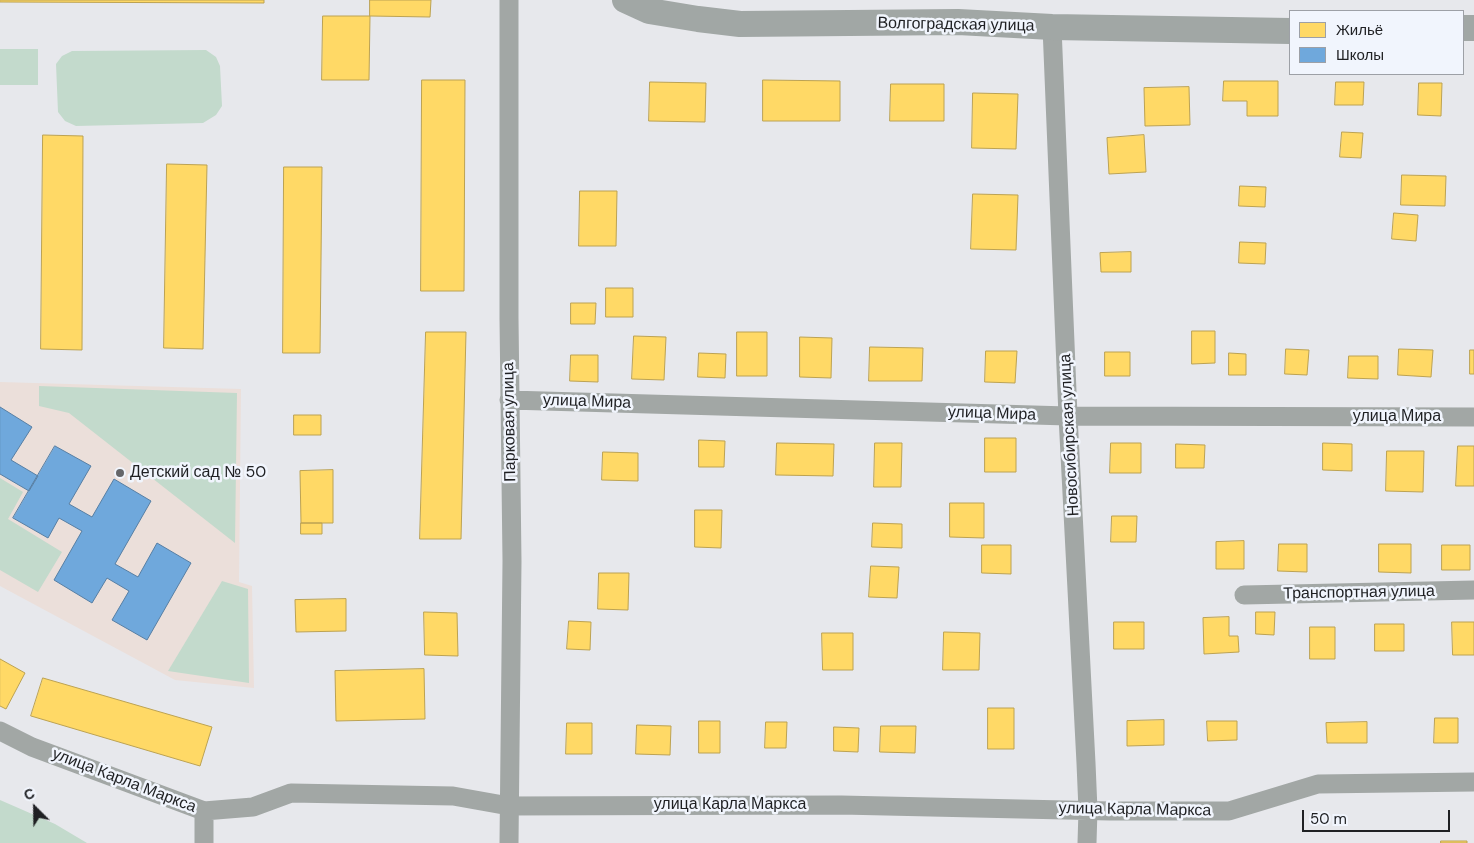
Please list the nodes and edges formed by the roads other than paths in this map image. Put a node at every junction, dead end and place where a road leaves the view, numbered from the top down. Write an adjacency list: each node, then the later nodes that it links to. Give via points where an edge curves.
1 (509, 0): 5 (street, Парковая улица)
2 (624, 0): 3 (street, Волгоградская улица, via 649,10 740,24 958,22)
3 (1052, 27): 4 (street, Волгоградская улица); 6 (street, Новосибирская улица)
4 (1289, 31)
5 (509, 400): 6 (street, улица Мира); 12 (street, Парковая улица, via 512,561)
6 (1068, 416): 7 (street, улица Мира); 13 (street, Новосибирская улица)
7 (1474, 417)
8 (1474, 590): 9 (street, Транспортная улица)
9 (1244, 595)
10 (0, 731): 14 (street, улица Карла Маркса, via 32,747)
11 (1474, 782): 13 (street, улица Карла Маркса, via 1318,784 1229,811)
12 (508, 806): 13 (street, улица Карла Маркса, via 841,805); 14 (street, улица Карла Маркса, via 452,796 291,794 252,807); 16 (street, Парковая улица)
13 (1088, 810): 17 (street, Новосибирская улица)
14 (204, 811): 15 (street)
15 (204, 843)
16 (509, 843)
17 (1087, 843)

